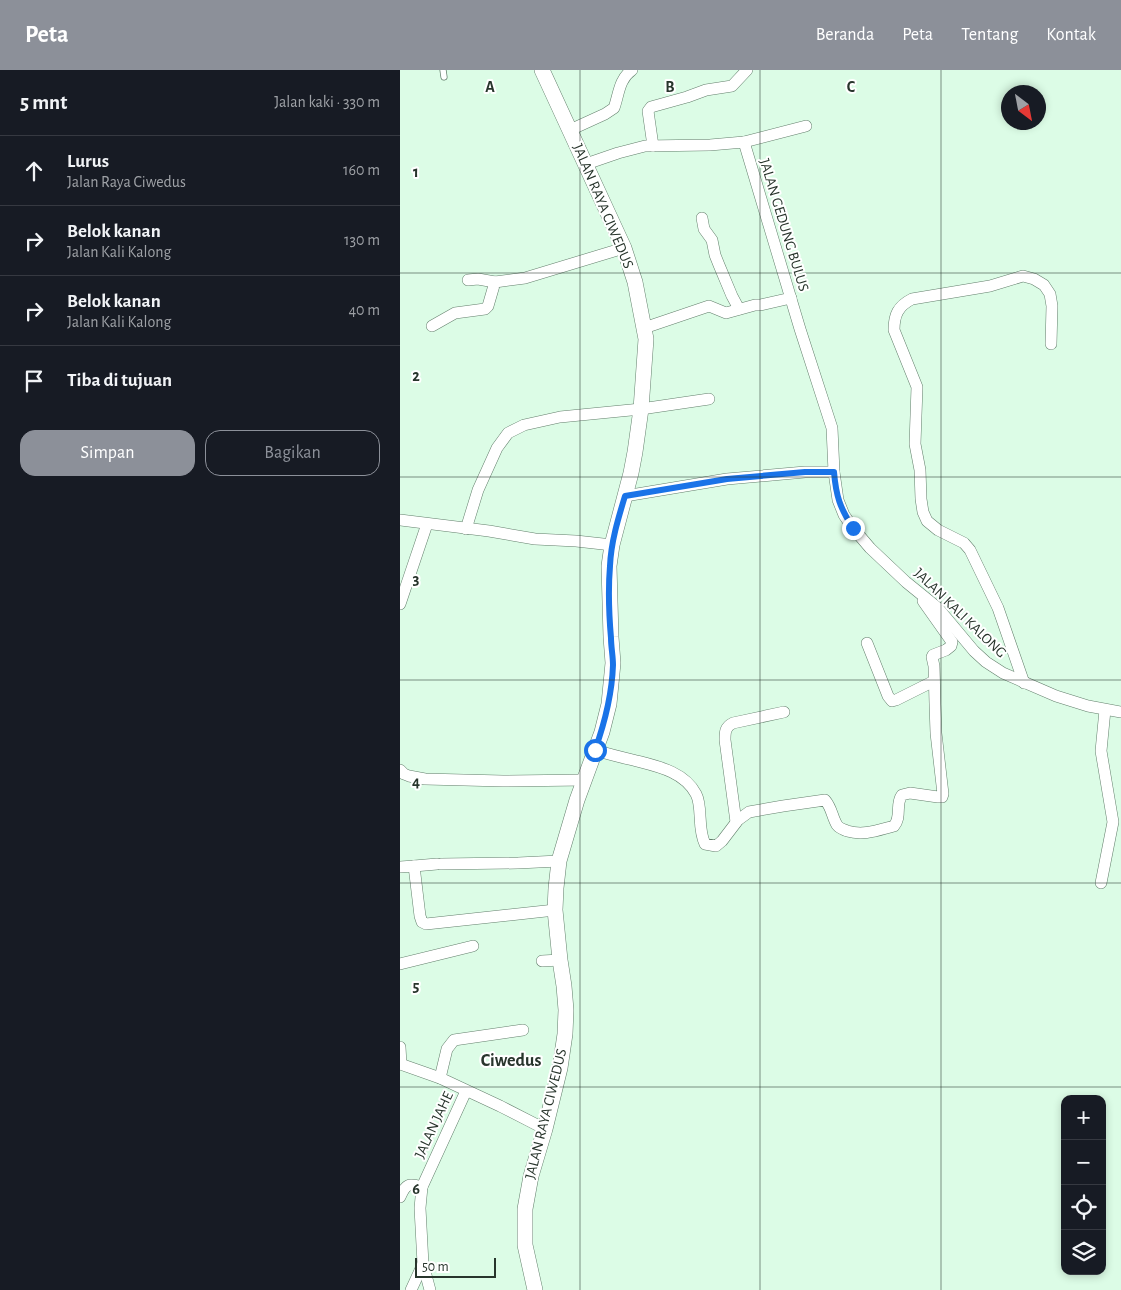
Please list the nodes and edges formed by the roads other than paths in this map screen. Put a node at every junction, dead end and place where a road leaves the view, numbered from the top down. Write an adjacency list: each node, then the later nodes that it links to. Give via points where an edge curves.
1 (542, 70): 5 (street, JALAN RAYA CIWEDUS)
2 (632, 70): 5 (street, via 621,84 614,108)
3 (747, 70): 7 (street, via 732,86 706,90 649,108)
4 (806, 126): 6 (street)
5 (570, 130): 8 (street, JALAN RAYA CIWEDUS)
6 (744, 142): 7 (street); 13 (street, JALAN GEDUNG BULUS)
7 (654, 146): 8 (street)
8 (586, 164): 10 (street, JALAN RAYA CIWEDUS)
9 (702, 218): 14 (street)
10 (624, 248): 12 (street, via 525,278); 16 (street, JALAN RAYA CIWEDUS)
11 (468, 280): 12 (street)
12 (495, 282): 15 (street, via 485,309 456,313)
13 (791, 298): 14 (street); 20 (street, JALAN GEDUNG BULUS, via 832,428)
14 (740, 309): 16 (street, via 726,313 709,306)
15 (432, 326)
16 (644, 328): 19 (street, JALAN RAYA CIWEDUS, via 646,356)
17 (1051, 344): 30 (street, via 1050,294 1044,285 1023,276 990,286 912,299 903,304 894,321 894,330 917,387 915,444 923,512 927,521 938,530 964,543 970,550 998,608)
18 (709, 399): 19 (street)
19 (641, 409): 21 (street, JALAN RAYA CIWEDUS); 24 (street, via 540,421 508,433 497,448 478,490)
20 (834, 472): 21 (street, via 727,479); 26 (street, JALAN KALI KALONG, via 838,500 853,528)
21 (625, 496): 25 (street, JALAN RAYA CIWEDUS)
22 (400, 520): 23 (street)
23 (426, 524): 24 (street); 27 (street)
24 (466, 528): 25 (street)
25 (612, 545): 34 (street, JALAN RAYA CIWEDUS, via 609,582 612,685)
26 (917, 591): 29 (street, via 952,642 946,650 932,657); 30 (street, JALAN KALI KALONG, via 938,608 986,662)
27 (400, 604)
28 (867, 643): 29 (street, via 892,701)
29 (934, 681): 37 (street, via 942,797 902,795 894,826 861,834 840,829 825,800 749,812)
30 (1024, 683): 31 (street, JALAN KALI KALONG, via 1064,699)
31 (1106, 710): 33 (street, JALAN KALI KALONG); 41 (street, via 1101,751 1113,822)
32 (784, 712): 37 (street, via 733,723 725,731)
33 (1121, 712)
34 (595, 750): 36 (street, JALAN RAYA CIWEDUS); 37 (street, via 664,768 679,776 696,795 705,844 716,846)
35 (400, 770): 36 (street, via 409,776 425,779)
36 (584, 780): 38 (street, JALAN RAYA CIWEDUS)
37 (736, 822)
38 (559, 861): 39 (street); 42 (street, JALAN RAYA CIWEDUS)
39 (414, 866): 40 (street); 42 (street, via 420,916 426,924)
40 (400, 867)
41 (1102, 883)
42 (555, 910): 44 (street, JALAN RAYA CIWEDUS)
43 (473, 946): 46 (street)
44 (560, 960): 45 (street); 52 (street, JALAN RAYA CIWEDUS, via 566,1010 565,1034)
45 (542, 961)
46 (400, 964)
47 (523, 1030): 50 (street, via 454,1040 447,1049)
48 (400, 1047): 49 (street)
49 (401, 1064): 50 (street)
50 (440, 1078): 51 (street)
51 (466, 1091): 52 (street); 53 (street, JALAN JAHE)
52 (545, 1130): 58 (street, JALAN RAYA CIWEDUS, via 524,1209 526,1245)
53 (422, 1187): 54 (street, via 407,1185); 55 (street, JALAN JAHE)
54 (400, 1197)
55 (423, 1264): 56 (street); 57 (street, JALAN JAHE)
56 (411, 1290)
57 (430, 1290)
58 (535, 1290)

